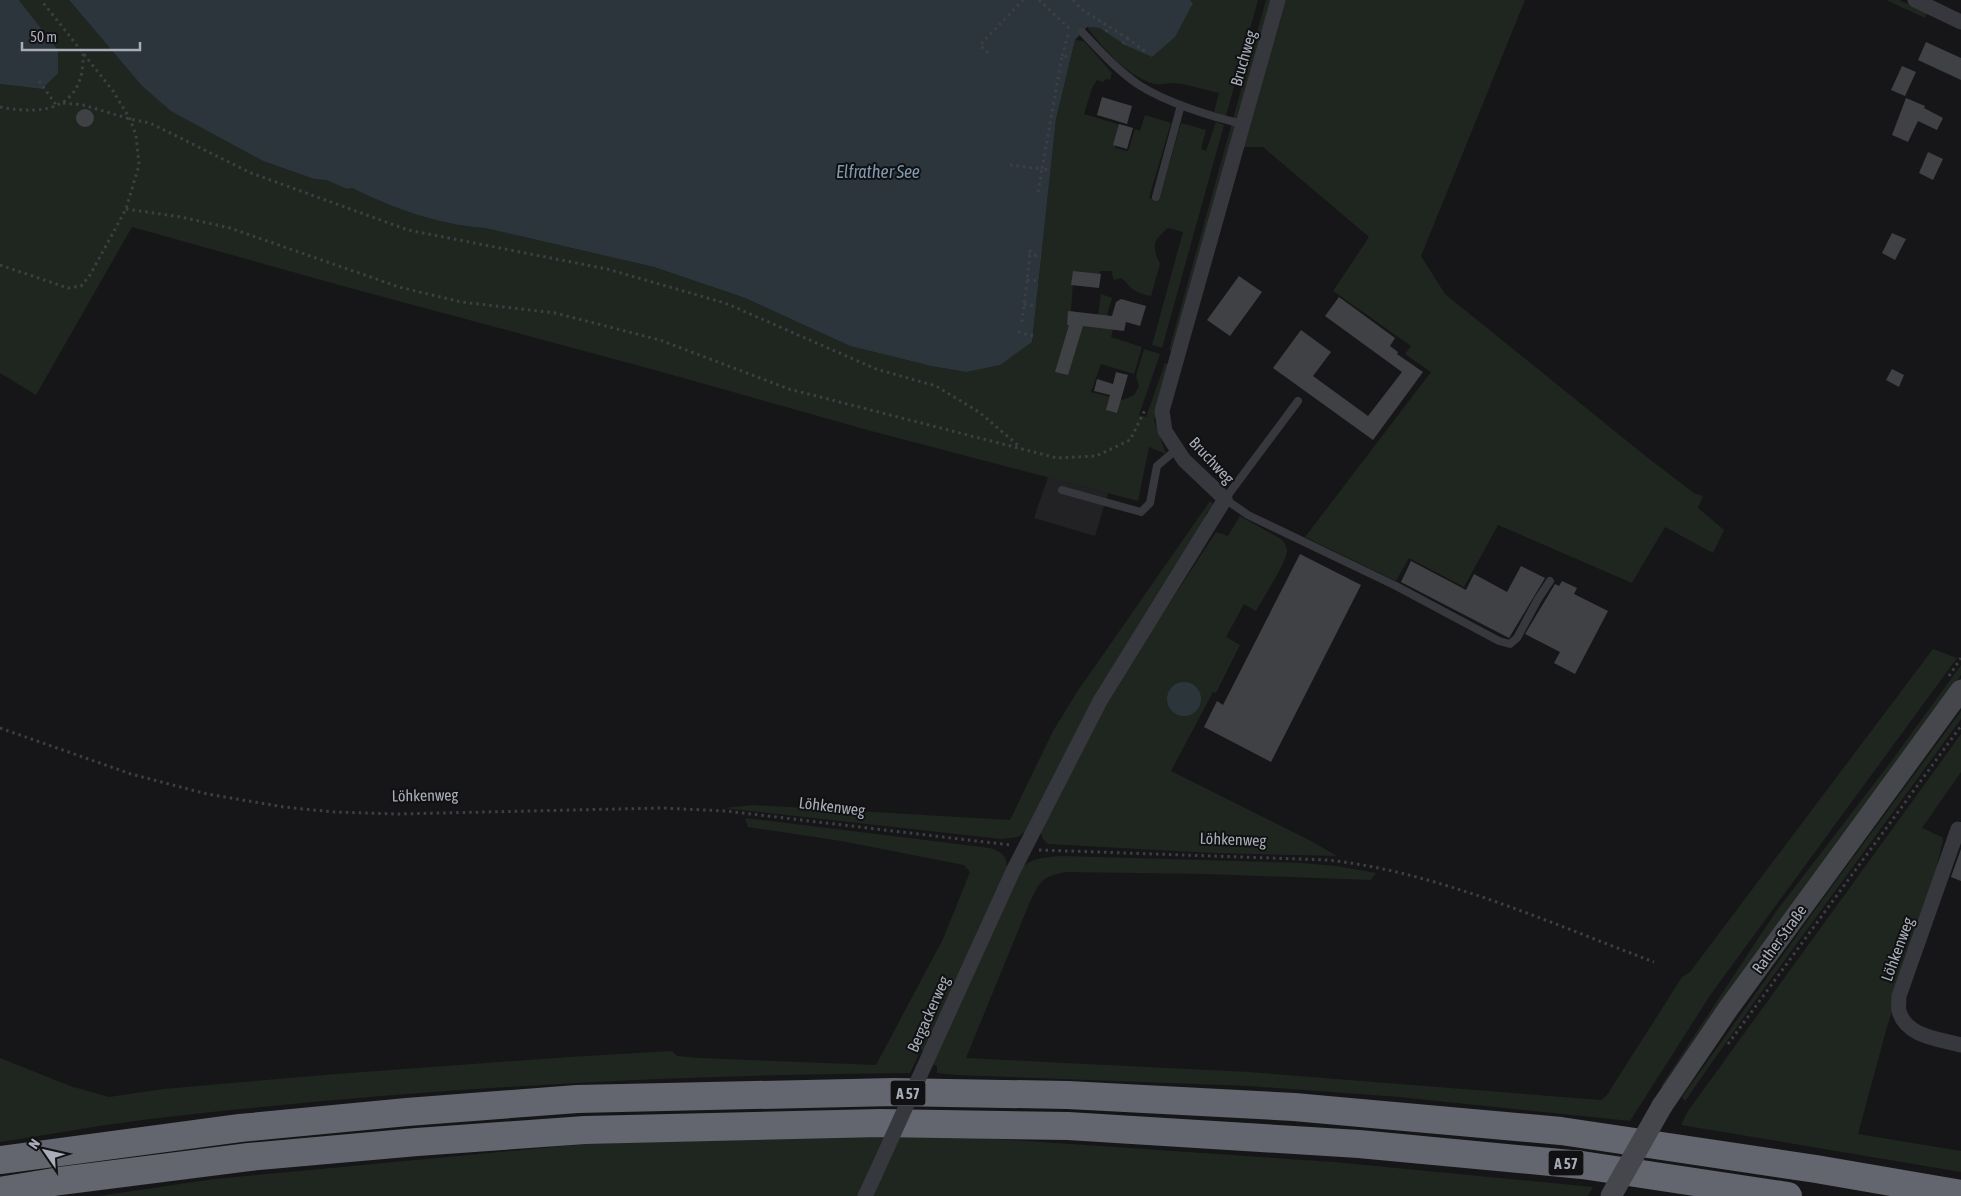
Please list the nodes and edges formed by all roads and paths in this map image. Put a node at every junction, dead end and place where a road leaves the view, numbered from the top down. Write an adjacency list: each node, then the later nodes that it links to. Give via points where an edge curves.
1 (41, 0): 14 (path)
2 (1023, 0): 16 (path, via 980,45)
3 (1039, 0): 10 (path)
4 (1073, 0): 8 (path)
5 (1278, 0): 25 (street, Bruchweg)
6 (1916, 0): 7 (street)
7 (1961, 22)
8 (1109, 27): 9 (path); 12 (path)
9 (1106, 32)
10 (1080, 34): 21 (lane, via 1140,85)
11 (1068, 35): 17 (path)
12 (1127, 38): 13 (path); 15 (path)
13 (1123, 44)
14 (83, 52): 20 (path, via 81,78 72,96); 24 (path)
15 (1146, 52)
16 (988, 53)
17 (1062, 56): 18 (path); 27 (path)
18 (1071, 58)
19 (39, 81): 22 (path)
20 (63, 103): 22 (path); 24 (path, via 83,105)
21 (1181, 105): 25 (lane); 30 (lane)
22 (57, 106): 23 (path, via 39,110)
23 (0, 108)
24 (130, 119): 31 (path, via 136,135 139,165); 45 (path, via 150,123 251,174 408,230 607,269 724,303 876,369 936,386 979,412)
25 (1243, 124): 46 (street, Bruchweg, via 1162,410 1165,431)
26 (1010, 164): 27 (path)
27 (1042, 169): 28 (path); 29 (path)
28 (1050, 170)
29 (1038, 192)
30 (1156, 197)
31 (126, 209): 35 (path, via 81,286 68,288); 45 (path, via 230,228 399,287 461,302 555,313 660,340 789,389)
32 (1030, 250): 33 (path)
33 (1030, 255): 34 (path); 36 (path)
34 (1041, 256)
35 (0, 264)
36 (1027, 280): 37 (path); 38 (path)
37 (1038, 281)
38 (1024, 304): 39 (path); 40 (path)
39 (1036, 306)
40 (1022, 322)
41 (1018, 332): 42 (path)
42 (1033, 336)
43 (1149, 400): 45 (path, via 1130,440 1096,456 1057,458)
44 (1298, 401): 48 (lane)
45 (1022, 449)
46 (1177, 449): 47 (lane, via 1157,466 1150,503 1141,512); 48 (street, Bruchweg, via 1184,460)
47 (1062, 490)
48 (1225, 499): 49 (lane, via 1248,515 1510,644 1517,638); 54 (street, Bruchweg, via 1100,701)
49 (1550, 581)
50 (1961, 690): 63 (main road, Rather Straße, bridge, via 1734,1001 1662,1106)
51 (1961, 726): 57 (path)
52 (0, 728): 54 (path, Löhkenweg, via 131,774 207,794 284,807 397,814 662,808 726,811)
53 (1958, 829): 56 (street, Löhkenweg, via 1900,996 1898,1010 1905,1024 1917,1033)
54 (1024, 848): 55 (path, Löhkenweg, via 1353,863 1465,892); 62 (street, Bergackerweg, bridge)
55 (1654, 962)
56 (1961, 1045)
57 (1726, 1047)
58 (0, 1160): 60 (highway, A 57, via 240,1128 577,1099 894,1092 1068,1095 1294,1107 1561,1131)
59 (0, 1191): 61 (highway, A 57, via 249,1157 416,1142 585,1130 880,1123 1068,1126 1359,1144 1582,1165)
60 (1961, 1194)
61 (1779, 1195)
62 (865, 1196)
63 (1610, 1196)

